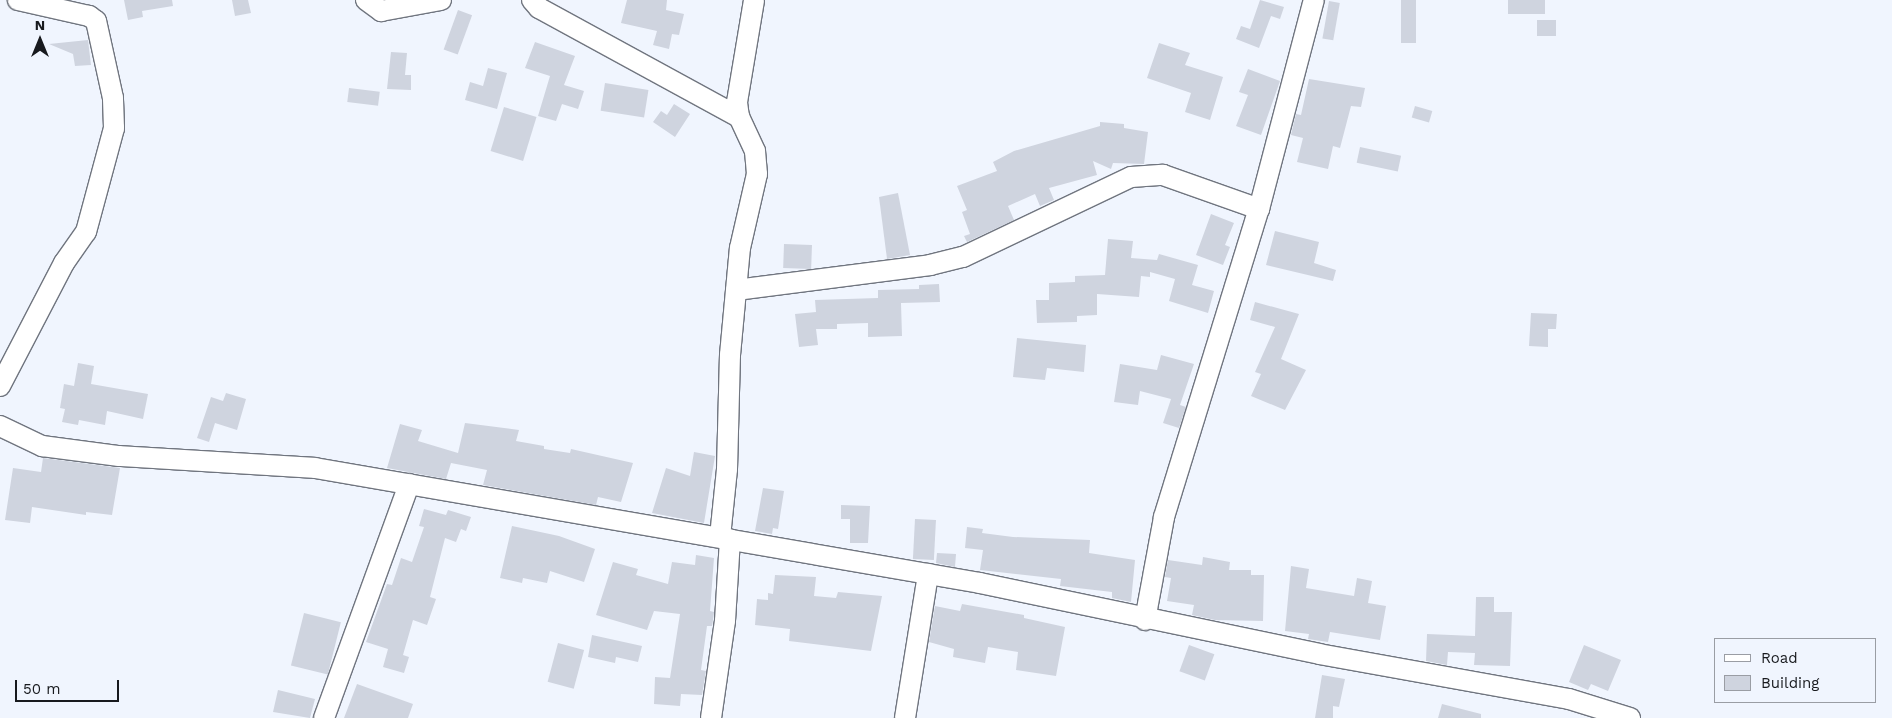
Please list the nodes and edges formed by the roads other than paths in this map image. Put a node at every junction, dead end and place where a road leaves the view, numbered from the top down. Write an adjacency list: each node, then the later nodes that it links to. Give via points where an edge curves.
1 (18, 0): 10 (street, via 89,16 96,21 113,98 114,128 86,232 64,263)
2 (440, 0): 6 (street)
3 (532, 0): 7 (street, via 539,8)
4 (754, 0): 7 (street, via 737,102)
5 (1314, 0): 8 (street)
6 (372, 5)
7 (739, 117): 9 (street, via 755,151 757,174 740,248)
8 (1259, 209): 9 (street, via 1163,175 1131,177 963,257 930,265); 15 (street, via 1164,517)
9 (736, 290): 13 (street)
10 (0, 386)
11 (0, 426): 12 (street, via 42,446 84,452 315,468)
12 (409, 484): 13 (street); 16 (street)
13 (725, 538): 14 (street); 17 (street, via 725,621)
14 (928, 574): 15 (street); 18 (street)
15 (1145, 620): 19 (street, via 1569,699)
16 (324, 718)
17 (711, 718)
18 (905, 718)
19 (1630, 718)

